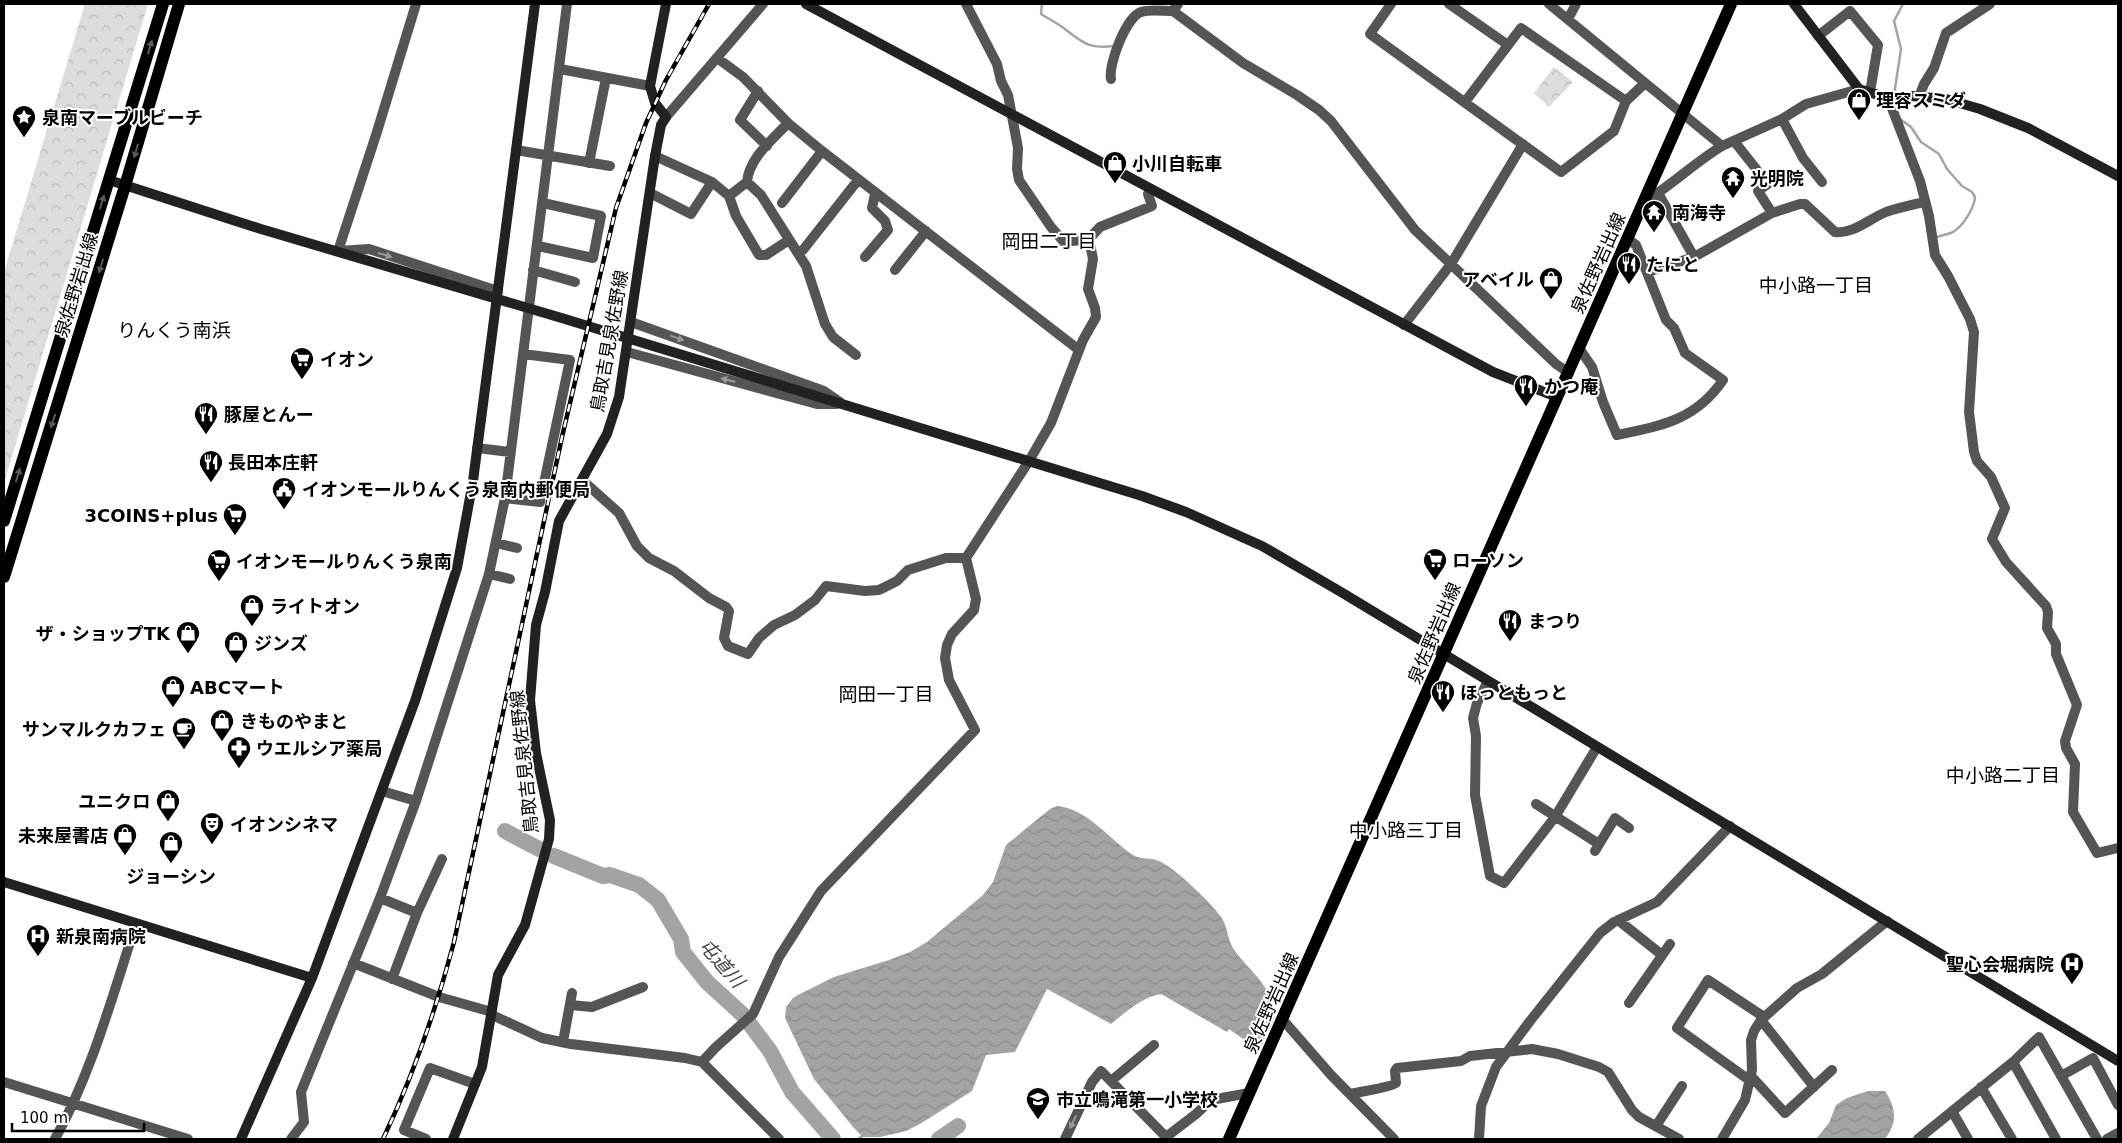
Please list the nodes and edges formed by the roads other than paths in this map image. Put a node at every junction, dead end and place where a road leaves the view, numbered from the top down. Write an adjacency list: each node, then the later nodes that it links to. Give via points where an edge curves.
1 (163, 4): 51 (main road, 泉佐野岩出線, one-way to 1)
2 (179, 4): 56 (main road, 泉佐野岩出線, one-way to 56)
3 (416, 4): 73 (street)
4 (535, 4): 44 (street)
5 (567, 4): 23 (street)
6 (666, 4): 27 (street)
7 (763, 4): 22 (street)
8 (806, 4): 36 (street)
9 (966, 4): 36 (street, via 997,64 1008,95)
10 (1391, 4): 34 (street, via 1370,34)
11 (1449, 4): 21 (street)
12 (1549, 4): 19 (street)
13 (1576, 4): 19 (street)
14 (1731, 4): 35 (main road, 泉佐野岩出線)
15 (1794, 4): 20 (street)
16 (1990, 4): 31 (street, via 1946,33 1934,68)
17 (1175, 7): 18 (street); 76 (street, via 1243,64 1319,110 1331,121 1415,230)
18 (1139, 8): 25 (street, via 1115,53 1110,73)
19 (1568, 19): 26 (street)
20 (1818, 36): 28 (street); 30 (street, via 1850,11 1878,45)
21 (1508, 45): 33 (street, via 1521,28); 34 (street)
22 (717, 58): 29 (street); 37 (street)
23 (560, 69): 24 (street); 46 (street)
24 (606, 78): 27 (street); 48 (street)
25 (1112, 79)
26 (1645, 83): 33 (street); 35 (street)
27 (650, 86): 37 (street, via 655,103)
28 (1858, 89): 30 (street); 38 (street, via 1806,104)
29 (758, 91): 39 (street); 42 (street, via 740,120)
30 (1870, 92): 32 (street)
31 (1919, 97): 32 (street); 50 (street, via 1946,99 1980,109 2028,128)
32 (1888, 98): 64 (street, via 1920,181)
33 (1626, 101): 41 (street, via 1614,131 1561,172)
34 (1465, 102): 41 (street)
35 (1682, 112): 43 (street); 63 (main road, 泉佐野岩出線)
36 (1010, 115): 57 (street); 68 (street, via 1018,148 1017,169 1028,193 1064,242)
37 (666, 117): 47 (street, 鳥取吉見泉佐野線, via 661,125)
38 (1782, 119): 40 (street); 55 (street, via 1803,158)
39 (788, 123): 42 (street); 45 (street)
40 (1734, 141): 43 (street); 66 (street, via 1768,184 1758,191)
41 (1523, 144): 76 (street)
42 (767, 146): 54 (street, via 753,163)
43 (1722, 146): 59 (street, via 1700,159)
44 (516, 150): 46 (street); 81 (street)
45 (822, 151): 52 (street); 62 (street)
46 (548, 156): 48 (street); 65 (street)
47 (655, 156): 53 (street); 58 (street, 鳥取吉見泉佐野線)
48 (589, 163): 49 (street)
49 (610, 166)
50 (2117, 174)
51 (109, 180): 56 (street); 97 (main road, 泉佐野岩出線, one-way to 51)
52 (858, 180): 60 (street); 72 (street)
53 (712, 182): 58 (street, via 691,214); 61 (street)
54 (746, 182): 61 (street); 70 (street, via 761,195)
55 (1822, 182)
56 (125, 186): 73 (street); 102 (main road, 泉佐野岩出線, one-way to 102)
57 (1150, 190): 68 (street, via 1152,206 1100,227); 83 (street)
58 (650, 193): 82 (street, 鳥取吉見泉佐野線)
59 (1658, 193): 63 (street); 75 (street)
60 (875, 194): 67 (street); 74 (street, via 872,208 885,221 888,230)
61 (729, 196): 70 (street, via 736,216 759,255 766,256)
62 (782, 202)
63 (1644, 202): 69 (main road, 泉佐野岩出線)
64 (1924, 202): 66 (street, via 1886,212 1841,233 1834,232 1806,204); 113 (street, via 1930,216 1935,255 1974,332 1969,412 1974,452 1991,477 2005,508 1992,539 2006,562 2046,606 2047,628 2056,644 2056,654 2077,705 2066,741 2066,748 2075,764 2073,812 2097,853)
65 (543, 203): 71 (street); 71 (street, via 601,216 593,258)
66 (1772, 213): 75 (street)
67 (926, 231): 78 (street); 85 (street)
68 (1090, 239): 85 (street, via 1093,259 1088,289 1096,318)
69 (1628, 239): 79 (street, via 1636,245); 84 (main road, 泉佐野岩出線)
70 (788, 240): 88 (street, via 806,266 824,324 833,337)
71 (538, 246): 77 (street)
72 (803, 250)
73 (338, 251): 81 (street, one-way to 81, via 369,249); 91 (street)
74 (865, 257)
75 (1694, 257): 79 (street)
76 (1451, 264): 83 (street); 89 (street)
77 (533, 270): 80 (street); 87 (street)
78 (895, 270)
79 (1646, 272): 84 (street, via 1682,348 1723,380 1719,388 1680,419 1617,435 1592,368)
80 (575, 282)
81 (498, 291): 92 (street)
82 (631, 322): 86 (street, 鳥取吉見泉佐野線); 91 (street, one-way to 91, via 824,391)
83 (1404, 325): 90 (street, via 1493,372)
84 (1580, 348): 89 (main road, 泉佐野岩出線)
85 (1079, 350): 94 (street, via 1051,423)
86 (627, 352): 91 (street, one-way to 86, via 817,404); 95 (street, 鳥取吉見泉佐野線, via 613,420)
87 (523, 354): 93 (street); 96 (street, via 570,360 540,502)
88 (856, 355)
89 (1569, 373): 90 (main road, 泉佐野岩出線)
90 (1558, 397): 104 (main road, 泉佐野岩出線)
91 (843, 404): 94 (street)
92 (477, 448): 93 (street); 107 (street, via 457,568)
93 (510, 452): 96 (street)
94 (1029, 461): 100 (street); 104 (street, via 1142,496 1224,528 1278,555)
95 (582, 480): 100 (street, via 619,513 636,546 649,558 726,607 729,611 724,638 728,646 748,654 759,638 774,625 795,616 826,586 879,590 897,582 908,570 946,558); 130 (street, 鳥取吉見泉佐野線, via 559,521 536,633 530,700 536,753 550,820 549,839 525,924 498,975)
96 (506, 498): 98 (street)
97 (4, 521)
98 (496, 543): 99 (street); 101 (street)
99 (516, 548)
100 (966, 558): 137 (street, via 976,599 974,610 952,634 945,658 949,680 975,730 821,891 779,957 753,1014)
101 (489, 574): 103 (street); 108 (street)
102 (4, 576)
103 (510, 579)
104 (1445, 655): 105 (street); 132 (main road, 泉佐野岩出線)
105 (1488, 681): 106 (street); 110 (street, via 1473,718 1476,736 1475,795 1490,876 1504,883)
106 (1597, 747): 110 (street); 111 (street)
107 (382, 791): 108 (street); 124 (street)
108 (416, 800): 116 (street)
109 (1536, 804): 110 (street)
110 (1555, 817): 112 (street, via 1597,847 1615,818)
111 (1730, 826): 118 (street, via 1657,902); 119 (street)
112 (1629, 828)
113 (2118, 848)
114 (442, 859): 117 (street)
115 (4, 882): 120 (street)
116 (380, 898): 117 (street); 123 (street)
117 (417, 914): 125 (street)
118 (1618, 920): 122 (street); 135 (street, via 1600,933)
119 (1887, 921): 131 (street, via 1822,974 1797,988); 136 (street)
120 (136, 924): 124 (street); 150 (street)
121 (1670, 944): 122 (street)
122 (1662, 955): 128 (street)
123 (353, 963): 125 (street); 160 (street, via 301,1092 304,1122)
124 (312, 978): 159 (street)
125 (392, 979): 130 (street)
126 (643, 987): 129 (street, via 592,1007)
127 (572, 993): 129 (street)
128 (1629, 1003)
129 (570, 1005): 133 (street)
130 (492, 1014): 133 (street, via 542,1038); 144 (street, 鳥取吉見泉佐野線, via 482,1067)
131 (1763, 1018): 141 (street, via 1752,1040); 141 (street, via 1708,980 1677,1028); 146 (street)
132 (1282, 1020): 148 (main road, 泉佐野岩出線); 149 (street)
133 (563, 1042): 137 (street)
134 (1154, 1045): 142 (street)
135 (1507, 1052): 149 (street, via 1397,1068 1393,1086); 153 (street, via 1532,1050 1558,1054 1599,1067 1608,1072 1632,1110); 168 (street, via 1496,1067 1481,1106)
136 (2118, 1061)
137 (702, 1062): 163 (street)
138 (2012, 1062): 140 (street, via 2039,1037); 147 (street); 174 (street)
139 (1832, 1070): 146 (street)
140 (2061, 1076): 151 (street, via 2093,1058); 175 (street)
141 (1750, 1078): 146 (street, via 1786,1113); 170 (street, via 1744,1100)
142 (1111, 1081): 156 (street); 164 (street, one-way to 164, via 1101,1071 1092,1082)
143 (4, 1082): 150 (street)
144 (475, 1084): 161 (street, via 430,1068 404,1130); 162 (street, 鳥取吉見泉佐野線)
145 (1682, 1086): 153 (street)
146 (1814, 1087)
147 (1981, 1087): 152 (street); 173 (street)
148 (1249, 1093): 156 (street, via 1211,1100); 165 (main road, 泉佐野岩出線)
149 (1350, 1094): 154 (street)
150 (74, 1104): 157 (street); 158 (street)
151 (2118, 1105)
152 (1952, 1111): 171 (street); 172 (street)
153 (1656, 1126): 169 (street)
154 (1387, 1131): 166 (street); 167 (street)
155 (2118, 1133): 176 (street)
156 (1167, 1138)
157 (55, 1139)
158 (188, 1139)
159 (241, 1139)
160 (291, 1139)
161 (426, 1139)
162 (453, 1139)
163 (778, 1139)
164 (1065, 1139)
165 (1229, 1139)
166 (1378, 1139)
167 (1394, 1139)
168 (1480, 1139)
169 (1679, 1139)
170 (1722, 1139)
171 (1918, 1139)
172 (1968, 1139)
173 (2012, 1139)
174 (2056, 1139)
175 (2097, 1139)
176 (2107, 1139)

